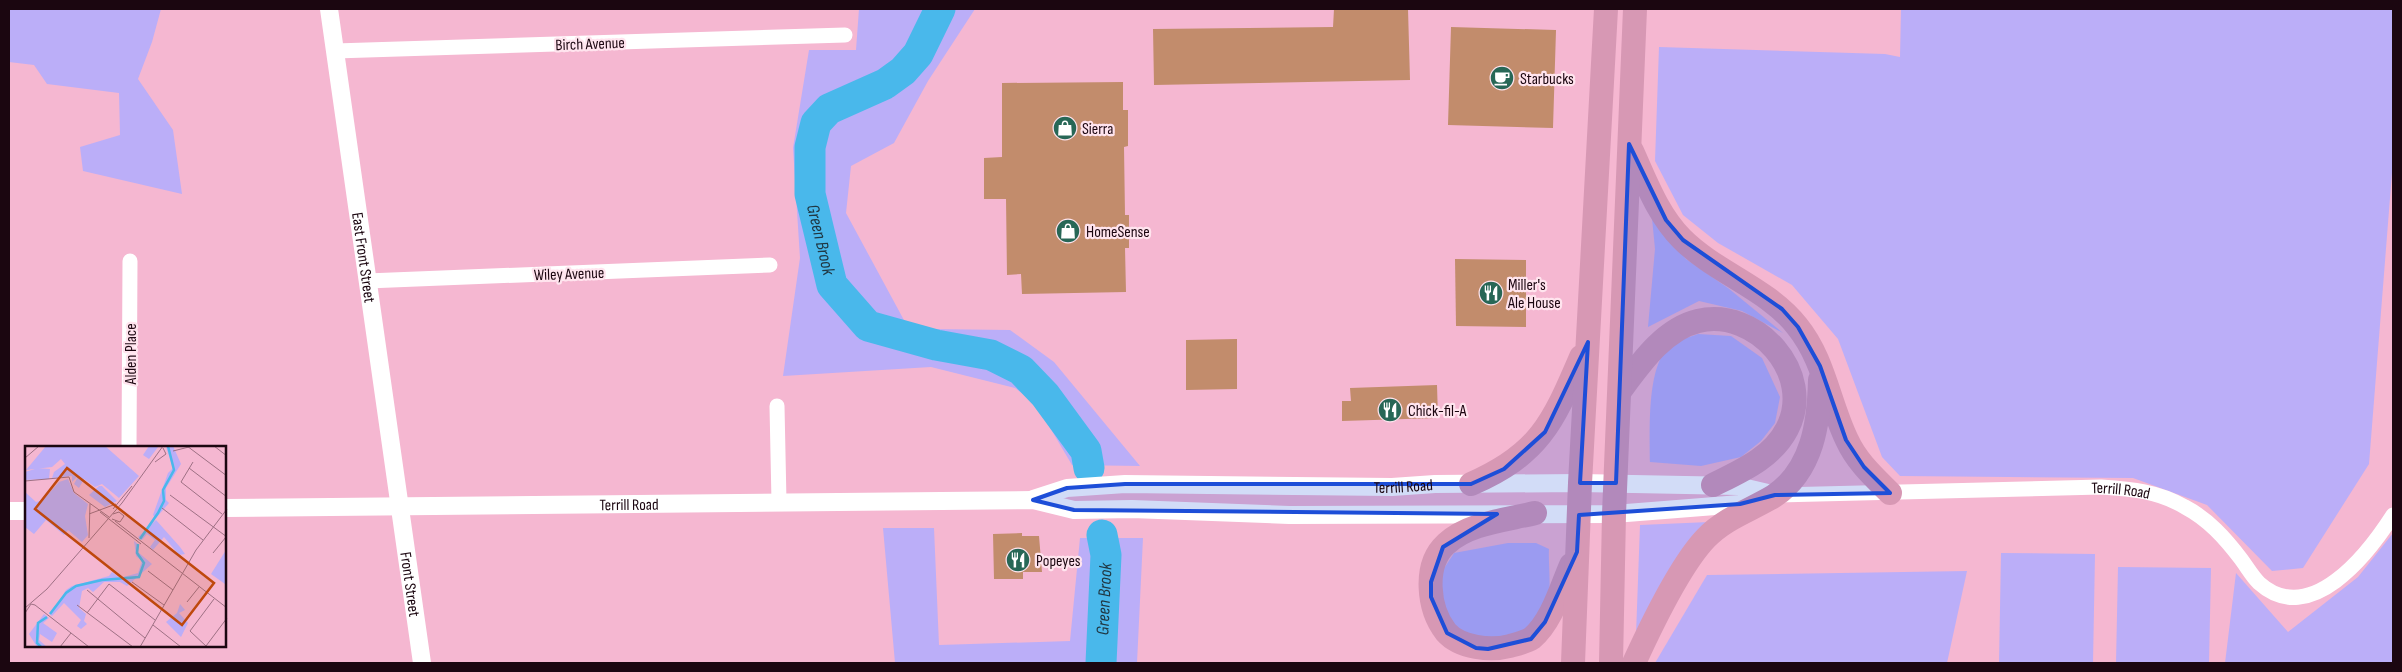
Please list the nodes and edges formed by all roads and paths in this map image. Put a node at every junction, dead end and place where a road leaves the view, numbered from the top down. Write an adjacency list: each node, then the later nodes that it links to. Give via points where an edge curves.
1 (328, 9): 5 (street, East Front Street)
2 (1606, 9): 10 (highway)
3 (1635, 9): 6 (highway)
4 (845, 35): 5 (street, Birch Avenue)
5 (334, 51): 9 (street, East Front Street)
6 (1629, 144): 11 (highway, via 1666,220 1683,240 1782,310 1798,327); 12 (highway)
7 (130, 261): 14 (street, Alden Place)
8 (770, 265): 9 (street, Wiley Avenue)
9 (367, 281): 23 (street, East Front Street)
10 (1588, 342): 15 (highway); 16 (highway, via 1558,412 1545,432 1504,469)
11 (1820, 366): 19 (highway, via 1846,440 1864,467); 20 (highway, via 1819,419 1813,441 1787,485)
12 (1620, 390): 17 (highway); 18 (highway, via 1646,357 1680,329 1697,321 1734,321 1768,340 1788,370 1794,387 1792,418 1765,456 1752,466)
13 (778, 406): 22 (street)
14 (129, 446)
15 (1580, 482): 16 (street, Terrill Road); 17 (street, Terrill Road); 28 (highway)
16 (1471, 484): 21 (street, Terrill Road, via 1380,487 1124,484 1067,488)
17 (1616, 484): 18 (street, Terrill Road); 29 (highway)
18 (1712, 485): 20 (street, Terrill Road, via 1738,486)
19 (1890, 493): 20 (street, Terrill Road); 30 (street, Terrill Road, via 2101,487 2155,493 2185,506 2209,523 2258,582 2273,593 2288,598 2309,595 2341,579)
20 (1774, 495): 29 (street, Terrill Road, via 1740,504); 35 (highway, via 1729,520 1696,549)
21 (1033, 500): 22 (street, Terrill Road); 27 (street, Terrill Road, via 1074,510 1290,515)
22 (779, 502): 23 (street, Terrill Road)
23 (399, 507): 24 (street, Terrill Road); 32 (street, Front Street)
24 (226, 508)
25 (9, 511): 26 (street)
26 (25, 511)
27 (1535, 513): 28 (street, Terrill Road); 31 (highway, via 1467,531 1443,547 1433,569 1430,596 1447,633 1482,648 1502,648 1531,639 1545,622)
28 (1579, 514): 29 (street, Terrill Road); 31 (highway)
29 (1614, 514): 34 (highway)
30 (2393, 515)
31 (1577, 552): 33 (highway)
32 (422, 663)
33 (1573, 663)
34 (1611, 663)
35 (1634, 663)

